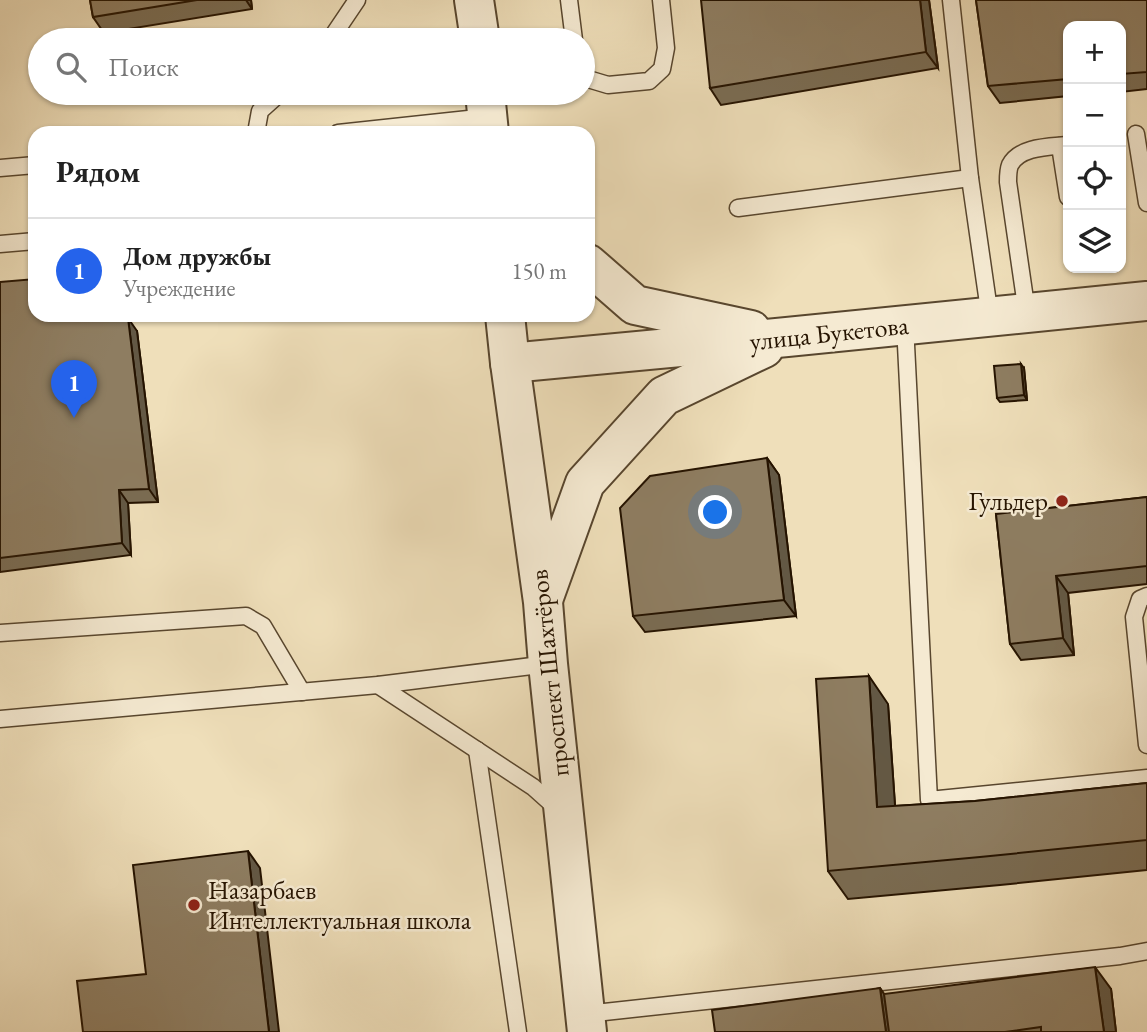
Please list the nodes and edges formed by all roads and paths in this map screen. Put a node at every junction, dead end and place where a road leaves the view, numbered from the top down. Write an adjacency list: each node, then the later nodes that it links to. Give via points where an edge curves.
1 (357, 0): 6 (lane)
2 (474, 0): 7 (street)
3 (569, 0): 8 (lane)
4 (661, 0): 9 (lane, via 666,48 662,69 649,81 608,85)
5 (951, 0): 18 (lane)
6 (338, 28)
7 (478, 28)
8 (572, 28)
9 (595, 81)
10 (267, 105): 12 (lane, via 260,111)
11 (489, 119): 13 (lane)
12 (257, 126)
13 (414, 126)
14 (1135, 135): 19 (lane)
15 (1063, 145): 25 (lane, via 1027,151 1009,167)
16 (28, 165): 17 (lane)
17 (0, 168)
18 (970, 178): 20 (lane); 25 (lane)
19 (1147, 203)
20 (738, 208)
21 (28, 242): 22 (lane)
22 (0, 244)
23 (595, 270): 28 (street, via 635,305)
24 (1147, 301): 25 (street, улица Букетова)
25 (1009, 315): 27 (street, улица Букетова)
26 (506, 322): 29 (street, проспект Шахтёров)
27 (905, 325): 28 (street, улица Букетова); 39 (lane, via 929,800)
28 (787, 337): 29 (street, улица Букетова); 31 (street, via 664,396 585,483)
29 (510, 363): 31 (street, проспект Шахтёров)
30 (1147, 596): 37 (lane, via 1140,599 1134,617)
31 (542, 602): 33 (street, проспект Шахтёров)
32 (0, 633): 35 (lane, via 246,616 264,626)
33 (548, 664): 34 (lane); 40 (street, проспект Шахтёров)
34 (378, 685): 35 (lane); 38 (lane)
35 (302, 692): 36 (lane)
36 (0, 719)
37 (1147, 745)
38 (477, 750): 40 (lane, via 552,804); 43 (lane)
39 (1147, 778)
40 (568, 837): 42 (street, проспект Шахтёров)
41 (1147, 951): 42 (lane)
42 (587, 1023)
43 (518, 1032)

